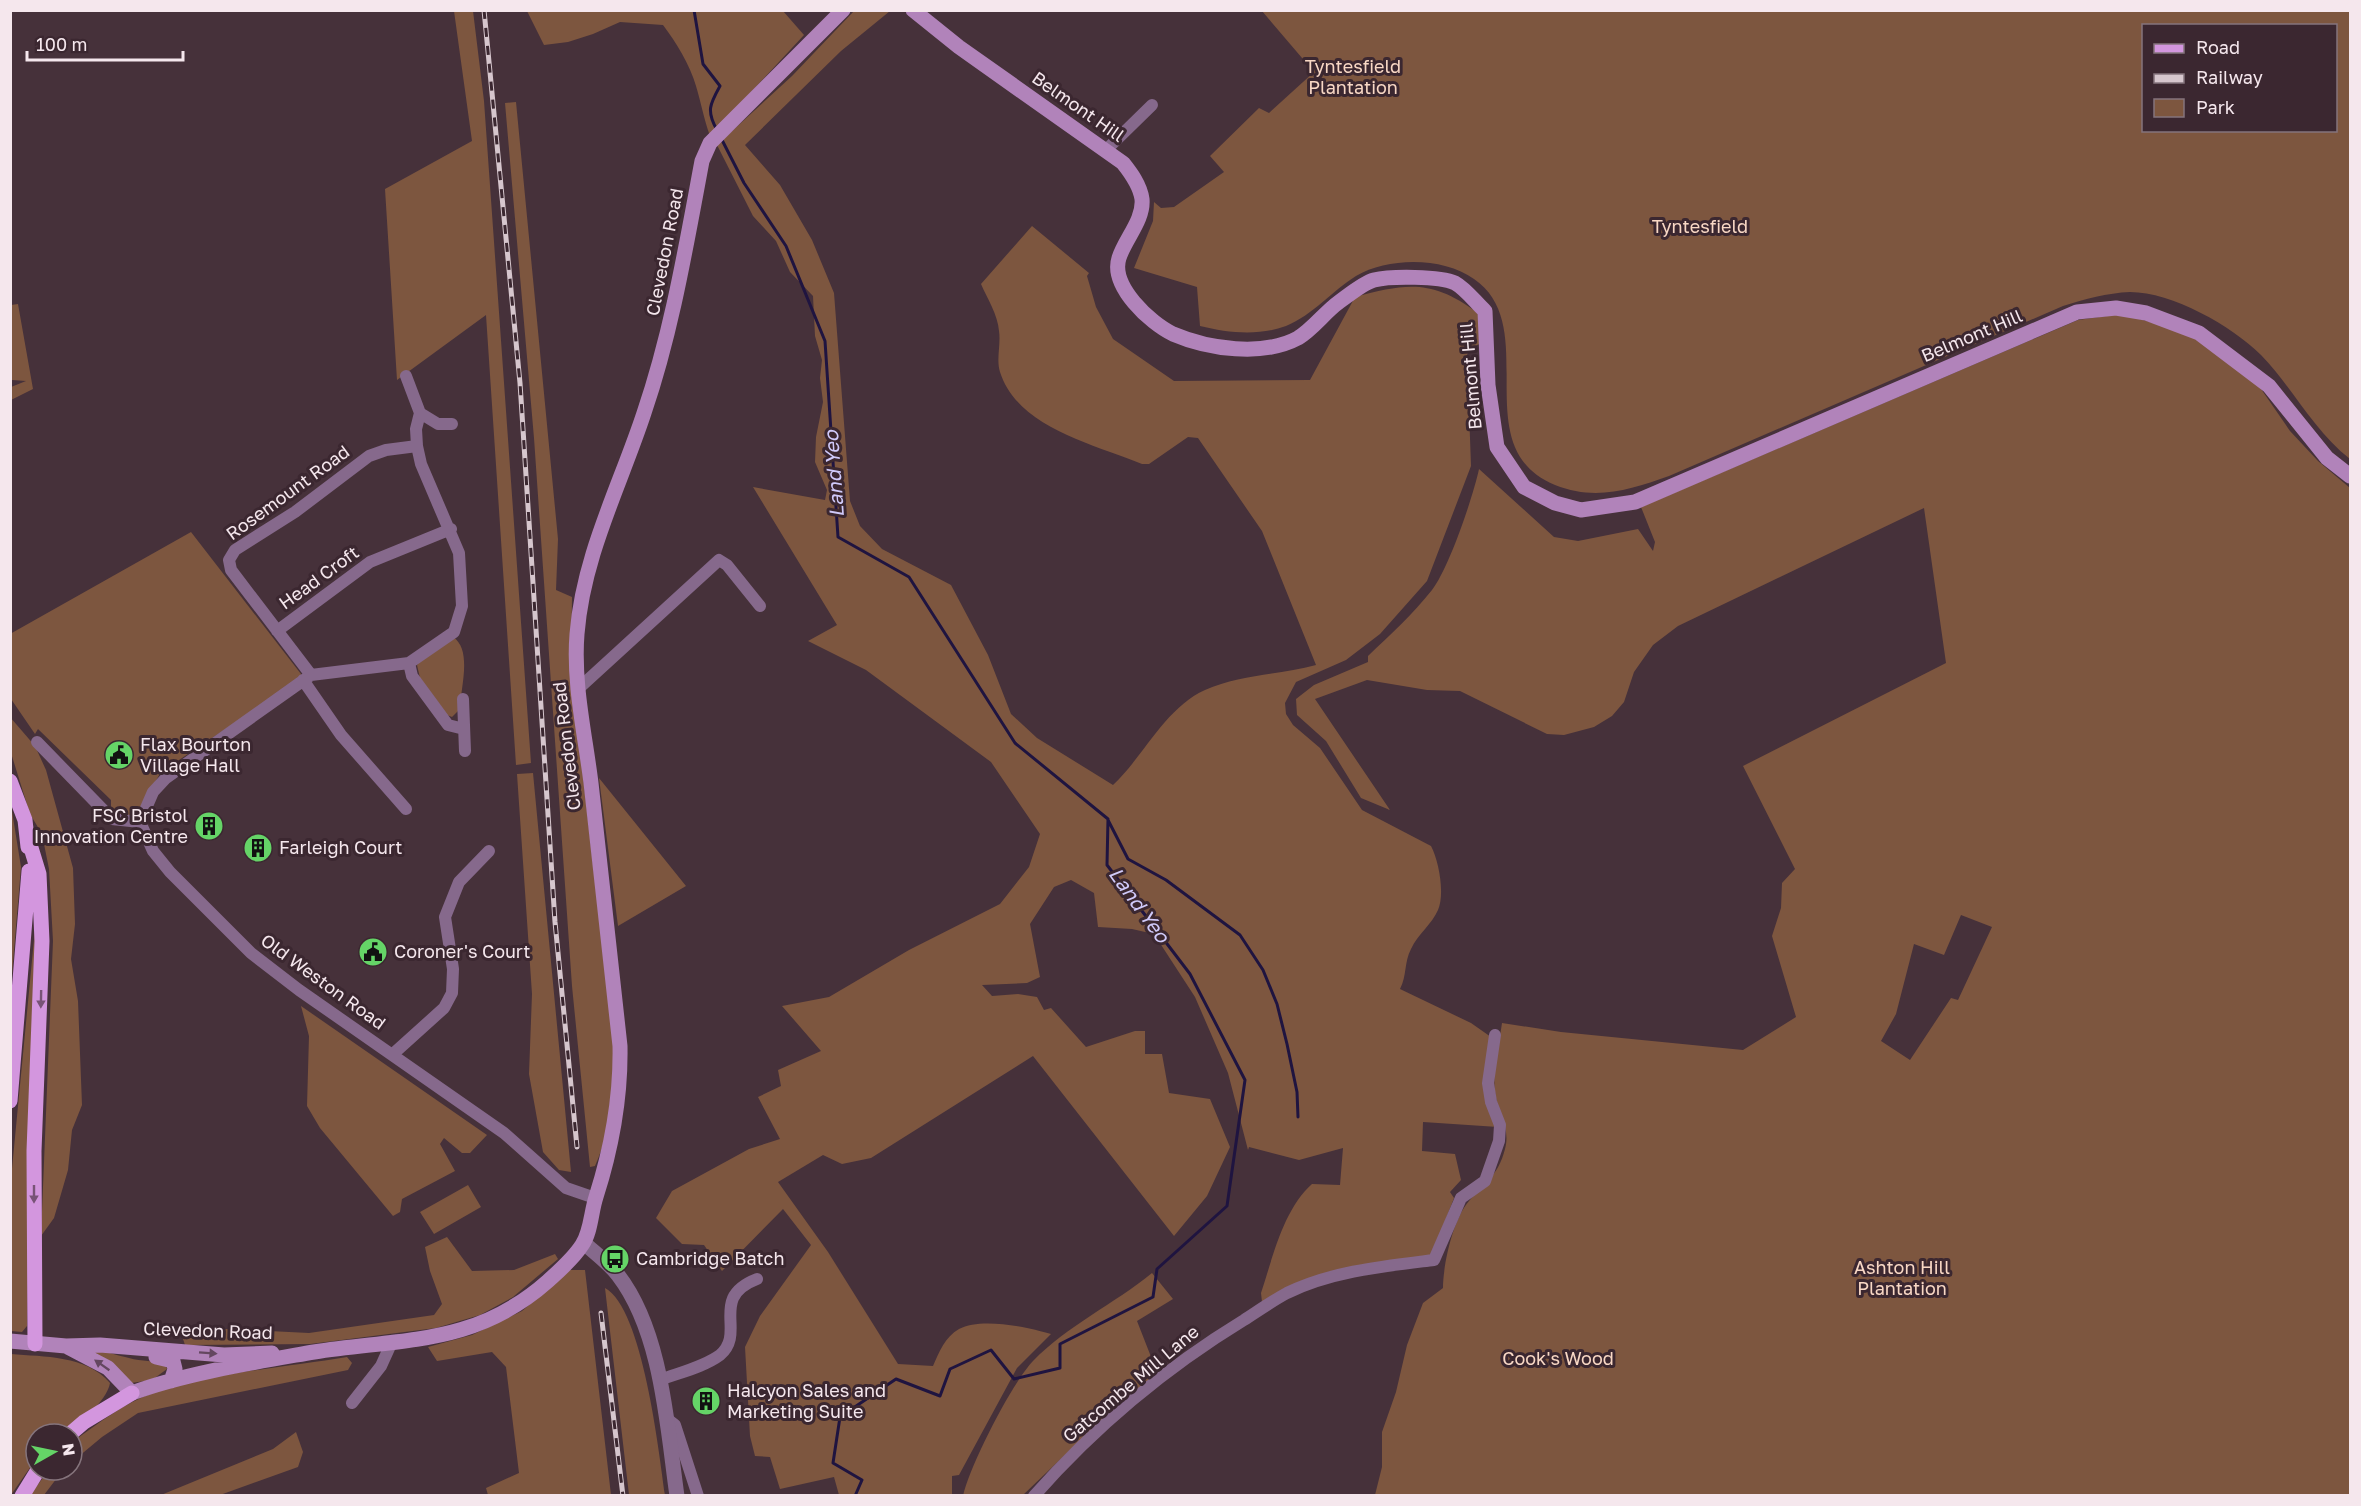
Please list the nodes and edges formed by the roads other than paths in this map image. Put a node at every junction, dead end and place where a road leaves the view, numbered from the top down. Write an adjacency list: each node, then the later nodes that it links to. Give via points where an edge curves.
1 (843, 10): 15 (main road, Clevedon Road, via 718,133 702,161 672,320 588,574 577,635)
2 (913, 10): 4 (main road, Belmont Hill, via 958,47)
3 (1152, 105): 4 (street)
4 (1106, 150): 9 (main road, Belmont Hill, via 1123,163 1136,181 1142,200 1136,225 1118,259 1119,279 1144,313 1173,333 1210,345 1244,349 1298,338 1372,280 1417,278 1455,283 1485,311 1488,385 1497,447 1524,487 1555,503 1581,510 1635,502 2077,312 2116,308 2146,313 2199,333 2270,386 2327,458)
5 (406, 376): 6 (street)
6 (420, 413): 7 (street, via 438,424); 8 (street)
7 (452, 424)
8 (417, 446): 10 (street, via 421,464); 12 (street, Rosemount Road, via 369,456 295,512 235,550 229,560 231,570)
9 (2350, 476)
10 (451, 529): 12 (street, Head Croft, via 370,562); 13 (street, via 459,553 459,620 454,632)
11 (760, 606): 15 (street, via 719,560)
12 (277, 631): 14 (street, Rosemount Road)
13 (409, 663): 14 (street); 17 (street, via 412,676 448,725)
14 (307, 678): 21 (street, Rosemount Road, via 341,735); 22 (street, via 166,778 153,792)
15 (578, 689): 30 (main road, Clevedon Road, via 620,1046 610,1155)
16 (463, 699): 17 (street)
17 (464, 729): 19 (street)
18 (37, 742): 22 (street, via 112,819)
19 (465, 751)
20 (10, 781): 23 (main road)
21 (406, 809)
22 (140, 822): 28 (street, Old Weston Road, via 153,851 170,872 251,953)
23 (28, 838): 25 (main road, via 30,884); 34 (main road, one-way to 34, via 39,874 42,940 34,1151)
24 (489, 851): 28 (street, via 459,882 445,917 453,969 452,993 444,1008)
25 (21, 987): 26 (main road); 29 (main road)
26 (10, 1023)
27 (1495, 1035): 49 (street, Gatcombe Mill Lane, via 1488,1083 1500,1125 1499,1141 1485,1181 1461,1198 1434,1260 1365,1268 1288,1293 1207,1342 1128,1404)
28 (393, 1054): 30 (street, Old Weston Road, via 504,1133 566,1188)
29 (10, 1101)
30 (595, 1198): 31 (main road, Clevedon Road)
31 (584, 1243): 35 (main road, Clevedon Road, via 532,1295 509,1310 462,1331); 39 (street, via 618,1275 634,1302)
32 (757, 1279): 39 (street, via 736,1291 730,1303 731,1327 721,1354)
33 (10, 1341): 34 (main road, Clevedon Road)
34 (35, 1344): 37 (main road, Clevedon Road)
35 (391, 1344): 38 (main road, Clevedon Road); 42 (street, via 381,1366)
36 (100, 1345): 37 (main road, Clevedon Road); 38 (main road, Clevedon Road, one-way to 38, via 224,1355); 40 (main road, Clevedon Road, via 170,1359 175,1364)
37 (66, 1346): 41 (main road, Clevedon Road, one-way to 37, via 108,1368)
38 (314, 1352): 40 (main road, Clevedon Road)
39 (660, 1380): 43 (street)
40 (171, 1381): 41 (main road, Clevedon Road)
41 (132, 1393): 44 (main road)
42 (352, 1403)
43 (666, 1418): 47 (street); 48 (street, via 675,1425)
44 (84, 1422)
45 (31, 1482): 46 (main road)
46 (22, 1496)
47 (678, 1496)
48 (698, 1496)
49 (1034, 1496)

